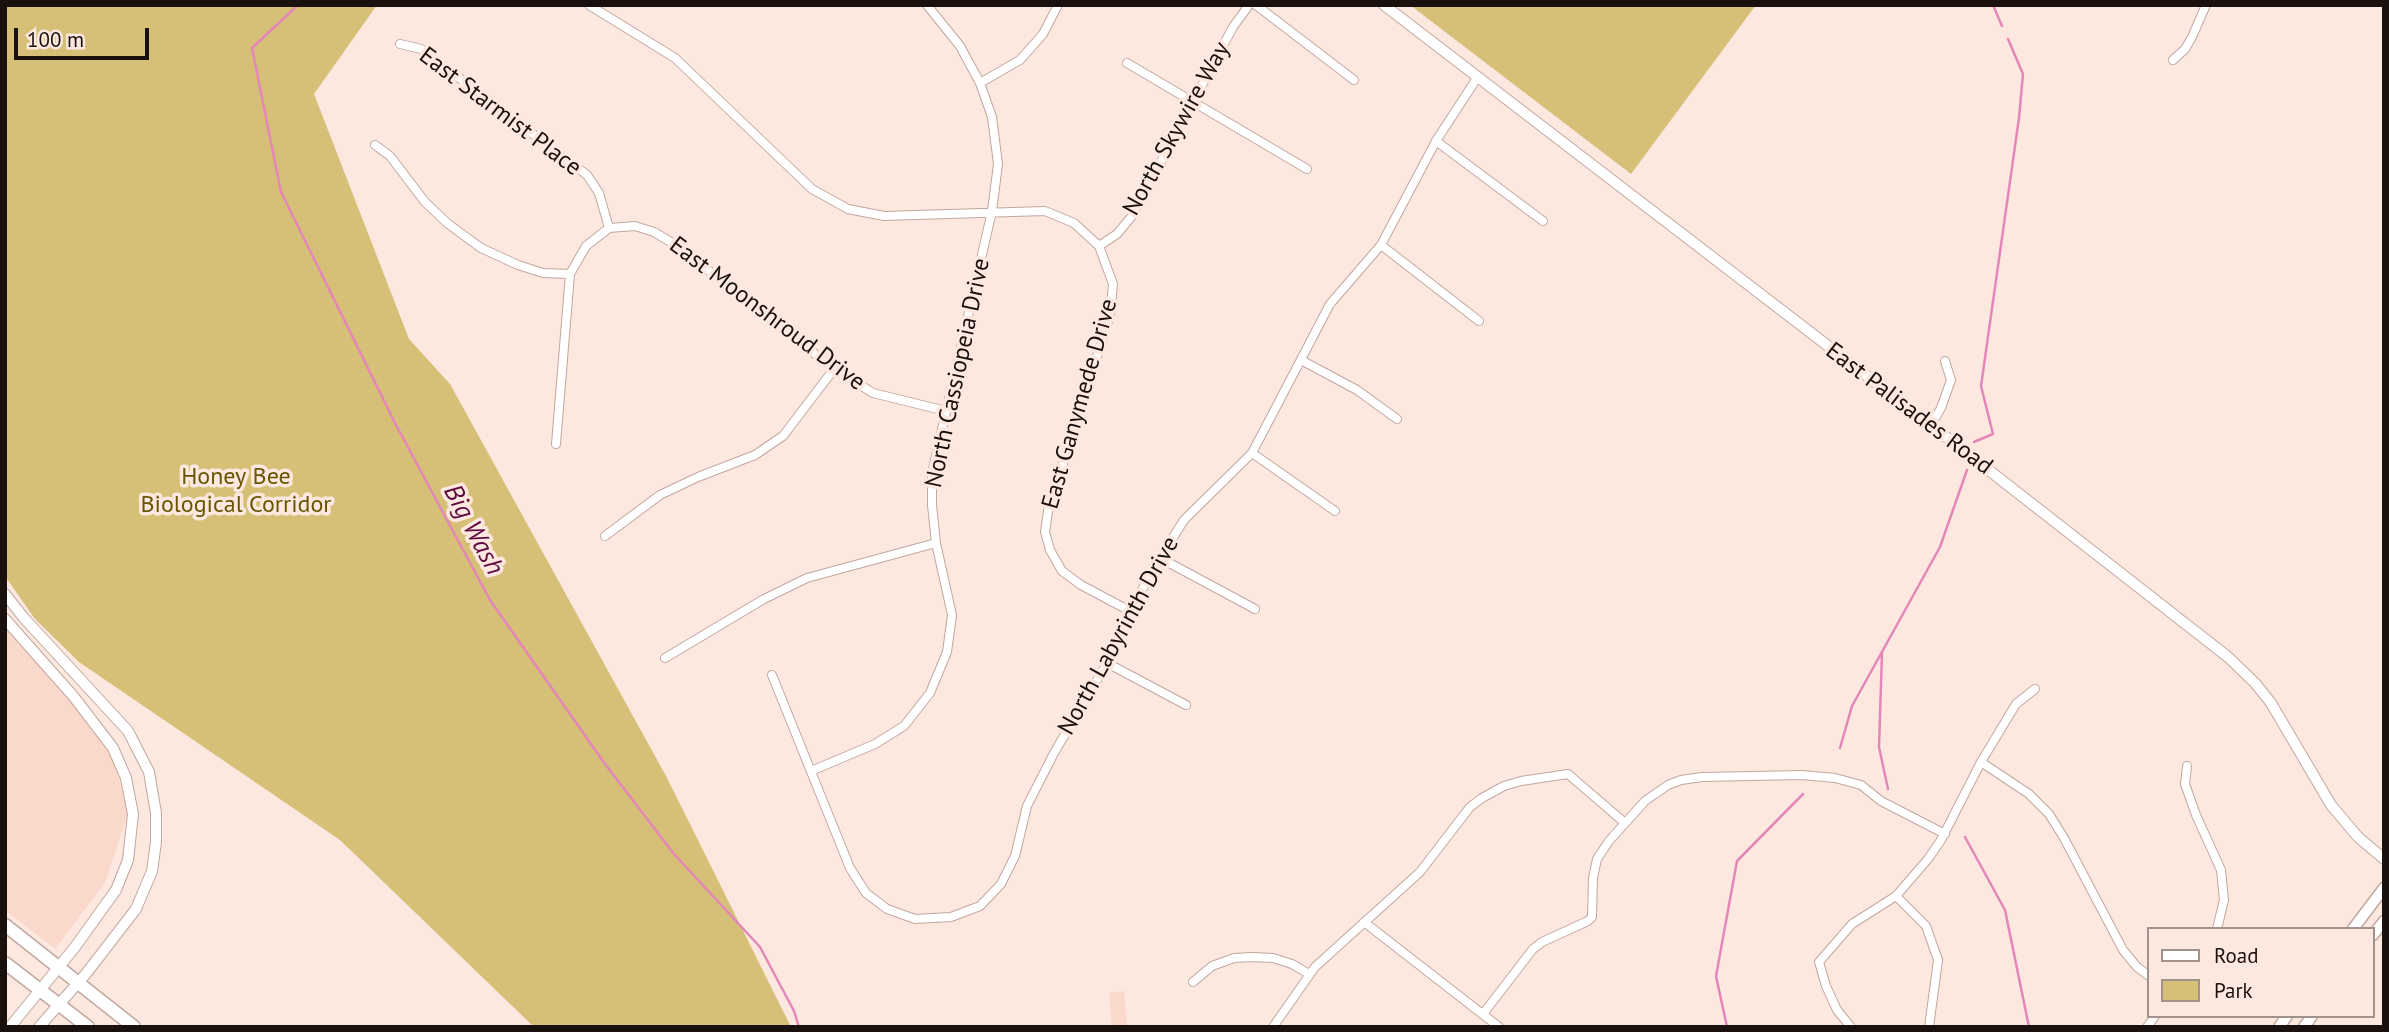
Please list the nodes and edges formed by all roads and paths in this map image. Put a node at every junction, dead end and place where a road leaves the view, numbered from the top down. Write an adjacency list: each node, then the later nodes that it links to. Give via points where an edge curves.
1 (589, 5): 18 (street, East Ganymede Drive, via 675,58 812,190 848,209 884,216)
2 (927, 5): 13 (street, North Cassiopeia Drive, via 960,46)
3 (1058, 5): 13 (street, via 1043,34 1020,61)
4 (1250, 5): 14 (street, North Skywire Way, via 1233,27)
5 (1256, 5): 12 (street)
6 (1384, 5): 11 (street, East Palisades Road)
7 (2206, 5): 9 (street, via 2185,50)
8 (400, 44): 20 (street, East Starmist Place, via 421,49 587,175 599,194)
9 (2173, 61)
10 (1127, 63): 14 (street)
11 (1477, 78): 15 (street, North Labyrinth Drive); 30 (street, East Palisades Road)
12 (1354, 80)
13 (980, 83): 18 (street, North Cassiopeia Drive, via 992,117 998,164)
14 (1194, 101): 17 (street); 22 (street, North Skywire Way, via 1132,216)
15 (1436, 141): 19 (street); 21 (street, North Labyrinth Drive)
16 (375, 145): 23 (street, via 390,156 425,202 481,248 543,273)
17 (1307, 169)
18 (992, 211): 22 (street, East Ganymede Drive, via 1045,211 1074,223); 28 (street, North Cassiopeia Drive)
19 (1543, 221)
20 (609, 228): 23 (street, via 586,246); 27 (street, East Moonshroud Drive, via 635,226 679,247)
21 (1381, 245): 24 (street); 25 (street, North Labyrinth Drive, via 1330,304)
22 (1099, 246): 39 (street, East Ganymede Drive, via 1113,284 1110,315 1045,532 1062,571)
23 (570, 274): 31 (street)
24 (1479, 321)
25 (1301, 360): 29 (street, via 1357,390); 32 (street, North Labyrinth Drive)
26 (1945, 360): 30 (street, via 1951,380)
27 (834, 369): 28 (street, East Moonshroud Drive, via 873,393); 34 (street, via 783,436 755,455 660,495)
28 (946, 411): 35 (street, North Cassiopeia Drive, via 932,473)
29 (1397, 419)
30 (1931, 425): 51 (street, East Palisades Road, via 2238,666 2271,703 2331,805)
31 (556, 444)
32 (1252, 453): 33 (street); 36 (street, North Labyrinth Drive, via 1184,520)
33 (1335, 511)
34 (605, 536)
35 (936, 543): 41 (street, via 807,578); 48 (street, North Cassiopeia Drive, via 952,615 947,652 930,693 904,726 875,744)
36 (1160, 558): 38 (street); 39 (street, North Labyrinth Drive)
37 (5, 594): 63 (street, via 128,731 152,785 156,842 148,884 128,921)
38 (1255, 609)
39 (1130, 611): 42 (street, North Labyrinth Drive)
40 (5, 619): 59 (street, via 113,748 126,778 133,814 123,875 107,905)
41 (665, 658)
42 (1107, 663): 45 (street); 48 (street, North Labyrinth Drive, via 1027,806 1015,856 1001,884 979,906 951,917 915,919 887,909 866,892 850,868)
43 (772, 675): 48 (street, North Labyrinth Drive)
44 (2035, 689): 46 (street, via 2016,704)
45 (1186, 705)
46 (1982, 762): 50 (street); 61 (street, via 2029,794 2049,814 2123,950)
47 (2187, 766): 56 (street, via 2185,784 2221,870 2224,900)
48 (811, 771)
49 (1625, 823): 50 (street, via 1654,793 1681,780 1802,775 1861,785 1881,801); 54 (street, via 1568,774 1504,786 1470,807 1420,872); 66 (street, via 1597,859 1591,917 1533,949)
50 (1945, 834): 53 (street)
51 (2384, 859)
52 (2384, 888): 57 (main road)
53 (1896, 896): 67 (street, via 1853,924 1819,962 1837,1010); 74 (street, via 1926,926 1938,960)
54 (1364, 922): 60 (street); 66 (street)
55 (5, 925): 59 (main road)
56 (2217, 927)
57 (2355, 927)
58 (5, 962): 64 (main road)
59 (59, 967): 63 (main road); 64 (street)
60 (1309, 974): 62 (street, via 1273,958 1234,958 1212,966); 72 (street)
61 (2148, 975)
62 (1193, 982)
63 (78, 983): 65 (street); 71 (main road)
64 (41, 990): 65 (main road); 68 (street)
65 (59, 1003): 69 (street); 70 (main road)
66 (1483, 1014): 73 (street)
67 (1850, 1026)
68 (10, 1027)
69 (39, 1027)
70 (88, 1027)
71 (134, 1027)
72 (1273, 1027)
73 (1499, 1027)
74 (1930, 1027)

